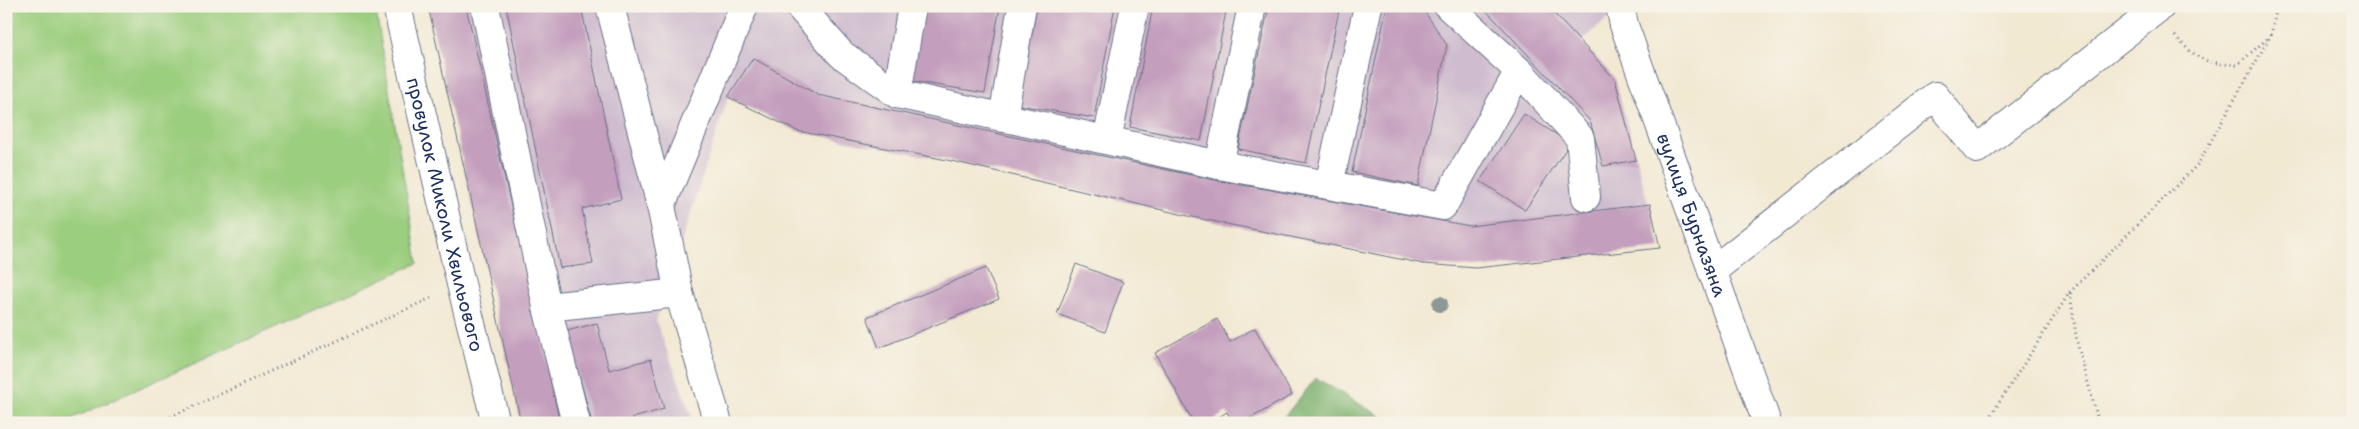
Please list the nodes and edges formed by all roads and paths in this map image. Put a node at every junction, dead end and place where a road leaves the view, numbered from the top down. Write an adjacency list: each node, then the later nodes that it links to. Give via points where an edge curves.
1 (397, 6): 25 (street, провулок Миколи Хвильового)
2 (485, 6): 28 (street)
3 (610, 6): 23 (street)
4 (744, 6): 23 (street)
5 (799, 6): 17 (street, via 841,54)
6 (912, 6): 17 (street)
7 (1022, 6): 18 (street)
8 (1135, 6): 19 (street)
9 (1252, 6): 20 (street)
10 (1368, 6): 21 (street)
11 (1448, 6): 16 (street)
12 (1620, 6): 24 (street, вулиця Бурназяна)
13 (2277, 6): 15 (path)
14 (2157, 10): 15 (path, via 2192,55 2210,64 2237,65); 24 (street, via 1977,149 1935,96)
15 (2271, 36): 27 (path, via 2198,164)
16 (1519, 71): 21 (street, via 1443,206); 22 (street, via 1580,138)
17 (897, 94): 18 (street)
18 (1003, 118): 19 (street)
19 (1107, 140): 20 (street)
20 (1218, 165): 21 (street)
21 (1329, 185)
22 (1586, 197)
23 (661, 206): 26 (street)
24 (1712, 271): 33 (street, вулиця Бурназяна)
25 (461, 284): 29 (path); 30 (street, провулок Миколи Хвильового)
26 (679, 292): 28 (street); 32 (street)
27 (2070, 292): 34 (path); 35 (path, via 2077,342 2098,420)
28 (547, 308): 31 (street)
29 (157, 423)
30 (496, 423)
31 (576, 423)
32 (718, 423)
33 (1767, 423)
34 (1986, 423)
35 (2094, 423)

